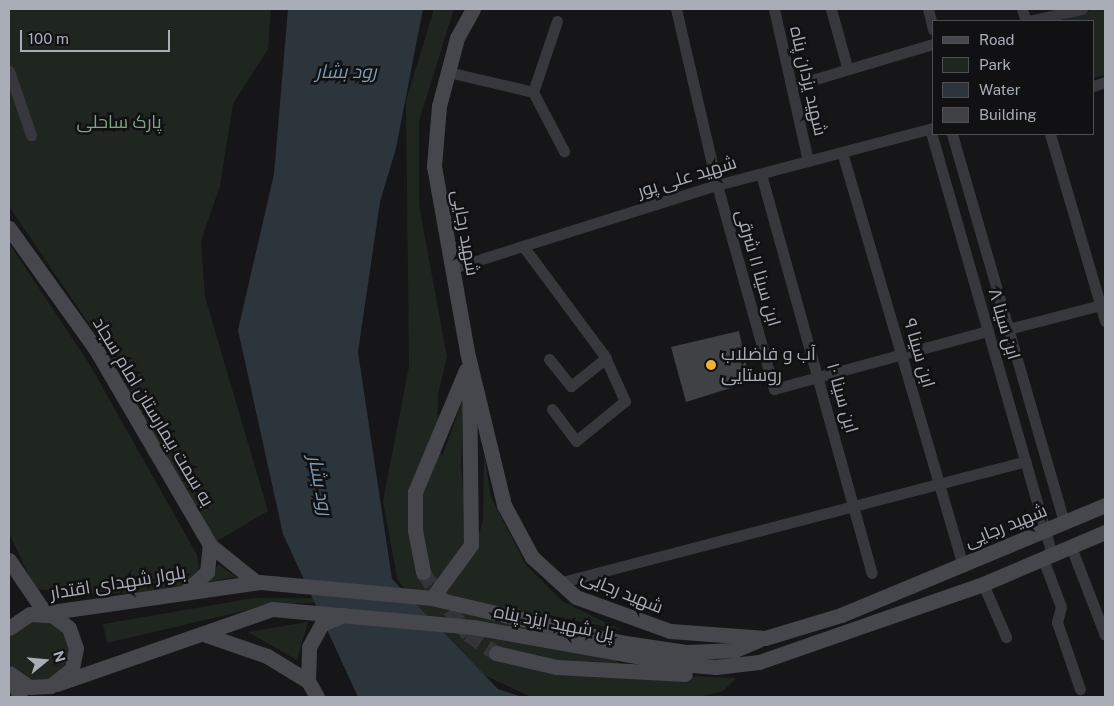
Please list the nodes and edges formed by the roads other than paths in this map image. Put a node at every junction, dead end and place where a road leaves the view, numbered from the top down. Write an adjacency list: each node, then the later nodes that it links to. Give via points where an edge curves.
1 (473, 9): 13 (street, شهید رجایی, via 457,38)
2 (676, 9): 25 (street, ابن سینا ۱۱ شرقی)
3 (774, 9): 14 (street, شهید یزدان پناه)
4 (830, 9): 11 (street)
5 (928, 9): 9 (street)
6 (1082, 9): 7 (street)
7 (1032, 20)
8 (557, 21): 15 (street)
9 (932, 25)
10 (932, 44): 11 (street)
11 (846, 67): 14 (street)
12 (9, 71): 17 (street)
13 (448, 72): 15 (street); 28 (street, شهید رجایی, via 439,106 434,166)
14 (792, 86): 23 (street, شهید یزدان پناه)
15 (534, 92): 21 (street)
16 (931, 129): 22 (street, شهید علی پور)
17 (31, 135)
18 (933, 135): 32 (street, ابن سینا ۸)
19 (952, 135): 31 (street, ابن سینا ۸)
20 (1050, 135): 29 (street)
21 (564, 151)
22 (842, 152): 23 (street, شهید علی پور); 33 (street, ابن سینا ۹)
23 (808, 161): 24 (street, شهید علی پور)
24 (761, 174): 25 (street, شهید علی پور); 37 (street, ابن سینا ۱۰)
25 (717, 186): 27 (street, شهید علی پور); 37 (street, ابن سینا ۱۱ شرقی, via 774,389)
26 (9, 228): 46 (street, به سمت بیمارستان امام سجاد, via 95,348)
27 (523, 246): 28 (street, شهید علی پور); 34 (street)
28 (453, 268): 36 (street, شهید رجایی)
29 (1103, 304): 30 (street); 31 (street)
30 (1105, 321)
31 (1008, 329): 43 (street, ابن سینا ۸)
32 (988, 331): 33 (street); 39 (street, ابن سینا ۸)
33 (901, 355): 37 (street); 40 (street, ابن سینا ۹)
34 (606, 358): 35 (street, via 572,386); 38 (street, via 625,401 576,441)
35 (549, 359)
36 (469, 362): 51 (street, via 415,492 415,530); 54 (street, شهید رجایی, via 504,505 532,557); 57 (street, via 473,531 466,555)
37 (818, 377): 42 (street, ابن سینا ۱۰)
38 (552, 409)
39 (1025, 461): 40 (street); 44 (street, ابن سینا ۸)
40 (939, 483): 42 (street); 50 (street, ابن سینا ۹)
41 (1105, 505): 43 (street, شهید رجایی)
42 (853, 506): 52 (street, ابن سینا ۱۰); 54 (street)
43 (1064, 522): 44 (street, شهید رجایی)
44 (1044, 530): 48 (street, ابن سینا ۸); 50 (street, شهید رجایی)
45 (1105, 532): 47 (street)
46 (210, 544): 53 (street); 56 (street, via 207,572)
47 (1071, 547): 48 (street); 62 (street)
48 (1047, 557): 55 (street); 72 (street, ابن سینا ۸, via 1061,607 1056,622)
49 (9, 560): 58 (street, بلوار شهدای اقتدار)
50 (962, 564): 60 (street, شهید رجایی)
51 (423, 572)
52 (872, 573)
53 (258, 582): 56 (street, بلوار شهدای اقتدار); 57 (street, پل شهید ایزد پناه)
54 (558, 583): 65 (street, شهید رجایی, via 576,597 636,622 707,636)
55 (983, 584): 64 (street); 66 (street)
56 (185, 591): 58 (street, بلوار شهدای اقتدار)
57 (428, 598): 65 (street, پل شهید ایزد پناه, via 619,642 687,652 735,650)
58 (45, 613): 61 (street, via 24,616); 71 (street, via 64,623 76,648 72,669)
59 (343, 615): 63 (street, پل شهید ایزد پناه, bridge, via 272,609); 68 (street, پل شهید ایزد پناه, bridge, via 473,627 614,654); 70 (street, via 322,624 309,647)
60 (818, 622): 65 (street, شهید رجایی); 66 (street)
61 (9, 628)
62 (1105, 634)
63 (206, 635): 70 (street, via 267,656); 71 (street)
64 (1006, 637)
65 (765, 638)
66 (826, 642): 68 (street, پل شهید ایزد پناه, via 759,662)
67 (496, 653): 68 (street, via 556,667 686,674)
68 (716, 667)
69 (10, 675): 71 (street, via 29,687); 73 (street)
70 (308, 681): 74 (street)
71 (56, 684)
72 (1080, 689)
73 (20, 697)
74 (317, 697)

